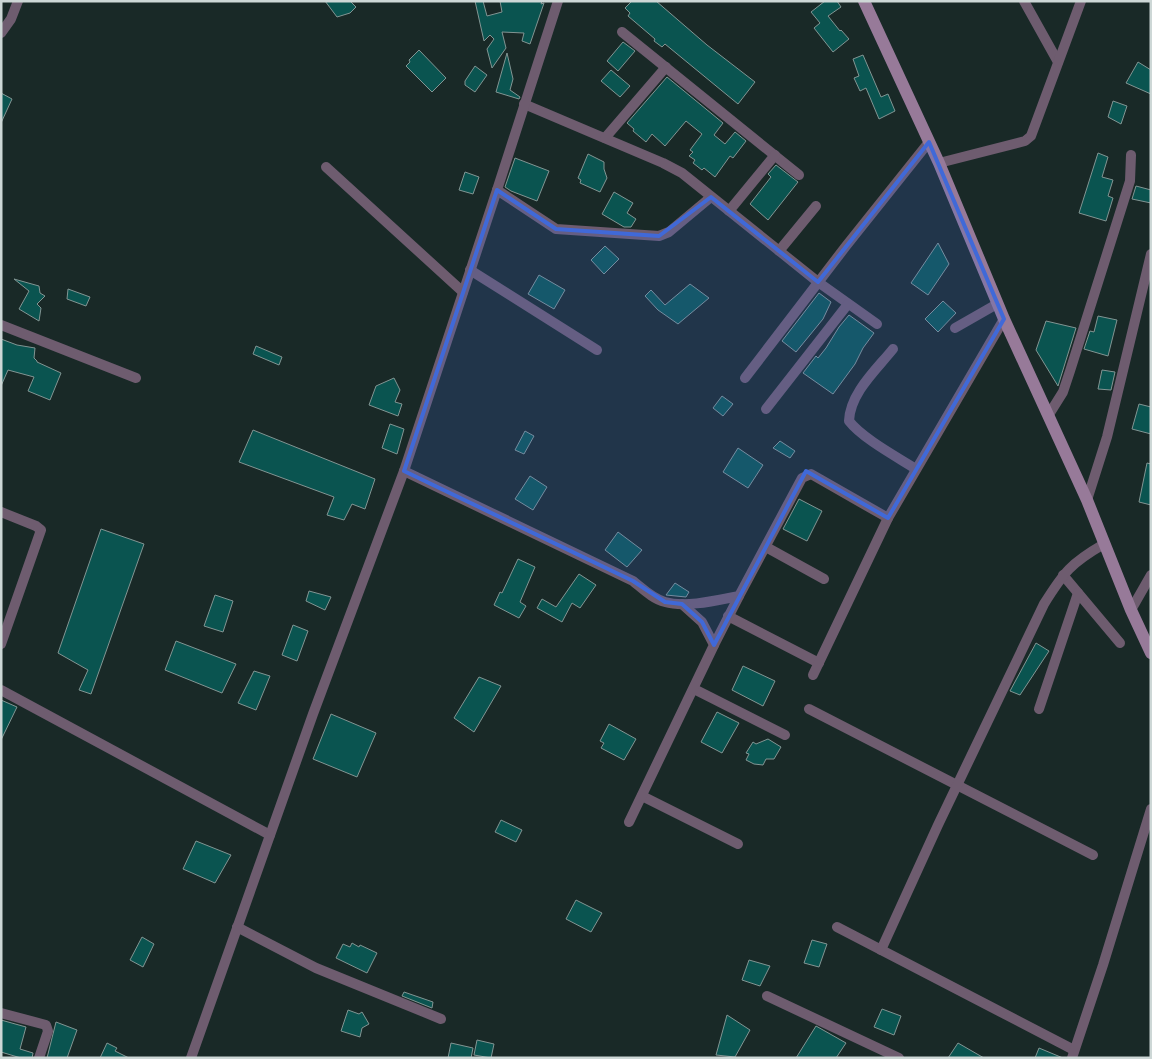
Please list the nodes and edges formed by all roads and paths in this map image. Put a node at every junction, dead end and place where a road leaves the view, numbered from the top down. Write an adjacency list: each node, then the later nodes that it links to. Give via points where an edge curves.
1 (18, 1): 7 (street)
2 (558, 1): 10 (street)
3 (864, 1): 12 (main road)
4 (1024, 1): 8 (street)
5 (1081, 1): 8 (street)
6 (622, 32): 9 (street)
7 (1, 33)
8 (1058, 62): 15 (street, via 1028,139)
9 (666, 66): 11 (street); 14 (street)
10 (524, 104): 11 (street); 18 (street)
11 (604, 138): 19 (street, via 672,168)
12 (929, 142): 15 (main road); 25 (street)
13 (1131, 155): 38 (street, via 1130,180 1070,371 1063,392)
14 (775, 156): 17 (street); 21 (street)
15 (938, 164): 28 (main road)
16 (326, 167): 26 (street)
17 (800, 175)
18 (497, 190): 19 (street, via 556,229 659,236 669,232); 24 (street)
19 (711, 197): 21 (street)
20 (816, 206): 22 (street)
21 (729, 211): 22 (street)
22 (780, 251): 25 (street)
23 (1151, 254): 41 (street, via 1107,437)
24 (470, 270): 26 (street); 34 (street)
25 (818, 282): 27 (street); 36 (street)
26 (463, 292): 40 (street)
27 (848, 304): 30 (street); 37 (street)
28 (998, 304): 29 (main road); 32 (street)
29 (1004, 319): 38 (main road); 39 (street)
30 (877, 324)
31 (1, 325): 35 (street)
32 (955, 328)
33 (894, 349): 39 (street, via 857,396 849,421)
34 (597, 350)
35 (136, 378)
36 (745, 378)
37 (766, 409)
38 (1048, 416): 41 (main road)
39 (916, 469): 43 (street)
40 (404, 471): 51 (street, via 633,581 649,595 665,602); 69 (street)
41 (1087, 500): 44 (main road)
42 (1, 512): 55 (street, via 41,530)
43 (888, 518): 45 (street, via 811,474 802,478); 58 (street)
44 (1104, 544): 46 (street, via 1082,556); 52 (main road)
45 (766, 547): 48 (street); 50 (street)
46 (1063, 575): 49 (street); 65 (street, via 1040,612)
47 (1151, 576): 52 (street)
48 (824, 579)
49 (1078, 592): 54 (street); 63 (street)
50 (739, 596): 51 (street); 53 (street)
51 (682, 604): 56 (street, via 702,622)
52 (1132, 610): 57 (main road)
53 (728, 616): 56 (street); 58 (street)
54 (1120, 643)
55 (1, 644)
56 (714, 645): 60 (street)
57 (1151, 653)
58 (819, 663): 59 (street)
59 (813, 675)
60 (694, 689): 64 (street); 66 (street)
61 (1, 690): 69 (street)
62 (809, 709): 65 (street)
63 (1039, 709)
64 (785, 735)
65 (956, 786): 71 (street); 74 (street)
66 (642, 796): 68 (street); 70 (street)
67 (1151, 809): 78 (street)
68 (629, 822)
69 (270, 834): 72 (street)
70 (738, 844)
71 (1093, 855)
72 (237, 927): 77 (street, via 316,968); 80 (street)
73 (837, 927): 74 (street)
74 (881, 950): 78 (street)
75 (768, 996): 81 (street)
76 (1, 1013): 79 (street, via 46,1025 48,1031)
77 (441, 1019)
78 (1073, 1054)
79 (40, 1058)
80 (191, 1058)
81 (899, 1058)

